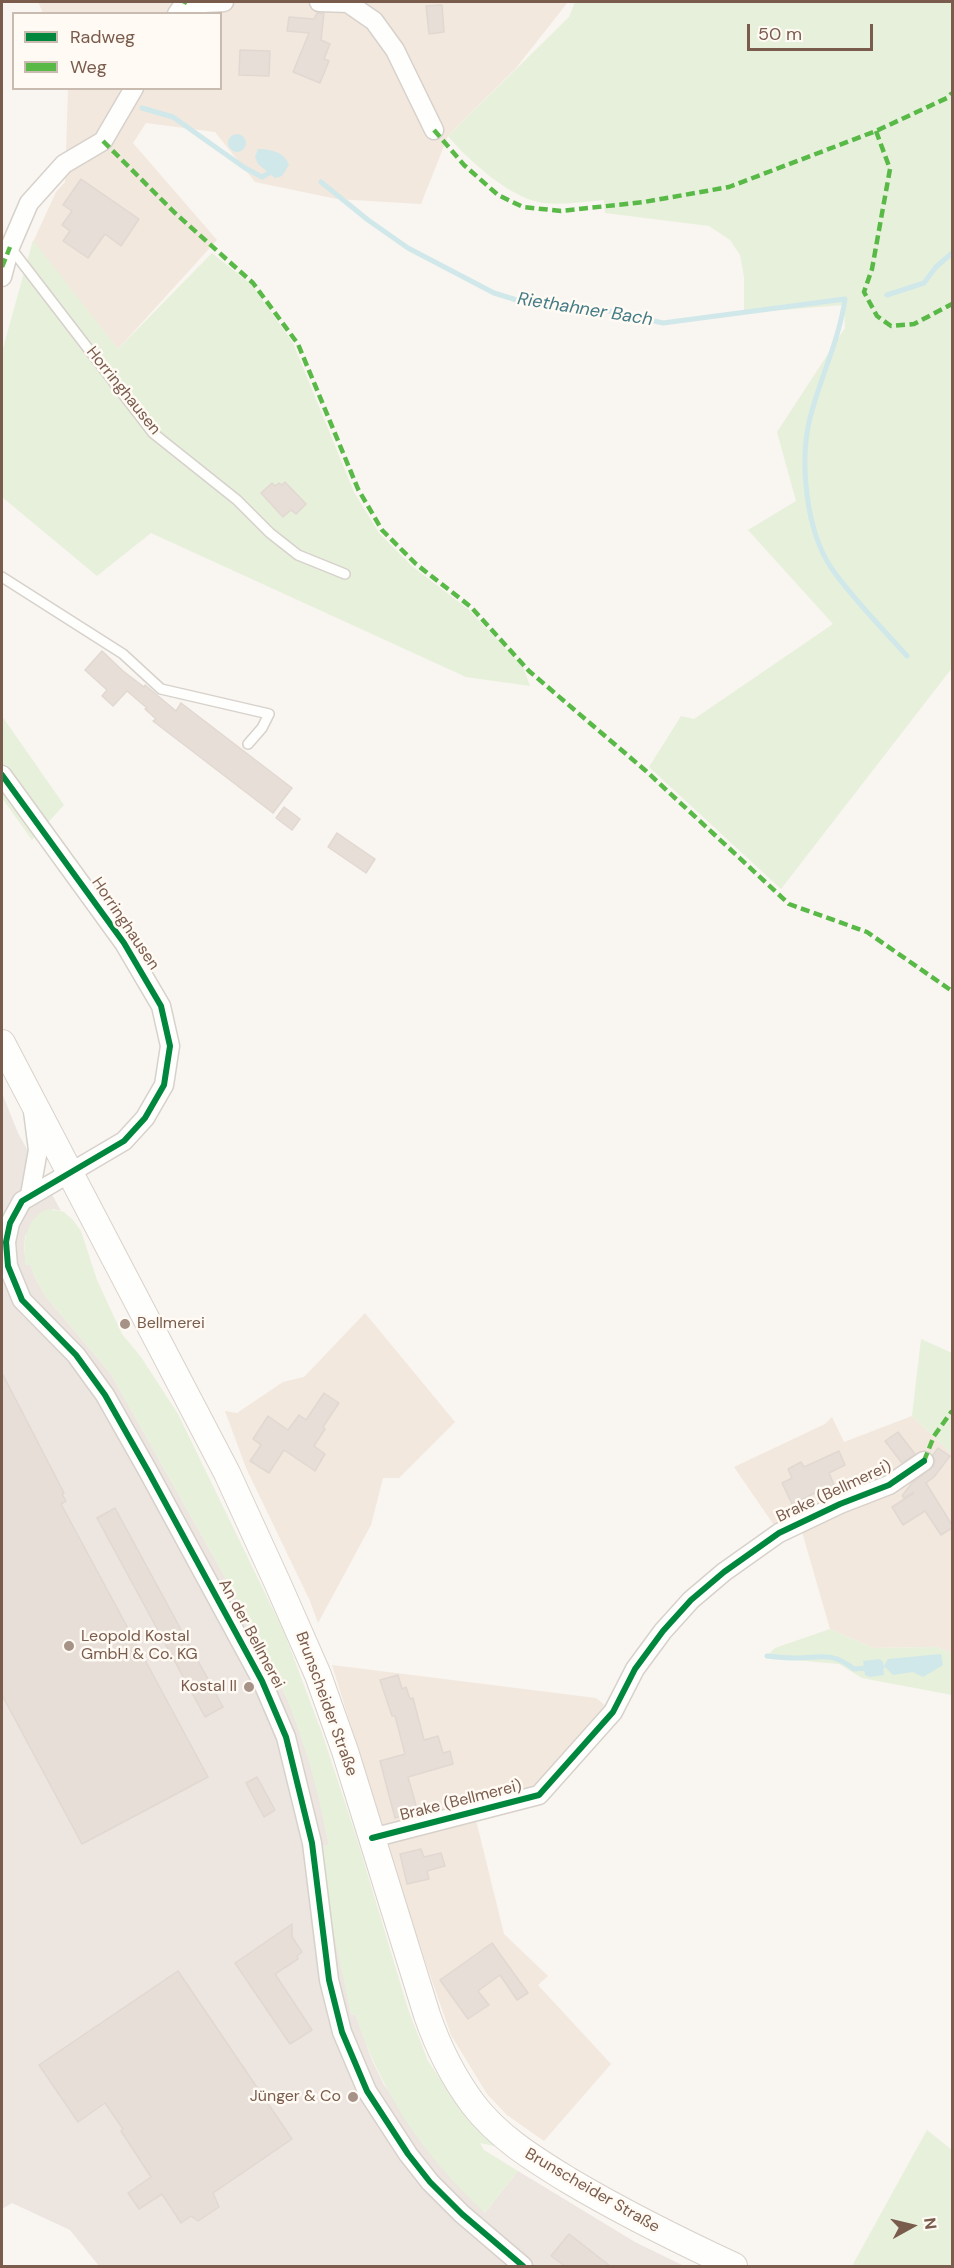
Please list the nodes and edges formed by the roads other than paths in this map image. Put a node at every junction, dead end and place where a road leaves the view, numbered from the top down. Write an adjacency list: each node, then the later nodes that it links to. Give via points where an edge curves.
1 (165, 2): 5 (street)
2 (224, 2): 5 (street)
3 (319, 2): 4 (street)
4 (349, 2): 7 (street, via 374,21 395,50)
5 (180, 9)
6 (133, 90): 8 (street, via 103,141 64,164 29,203)
7 (434, 130)
8 (10, 247): 9 (street); 10 (lane, Horringhausen, via 153,433 298,555)
9 (2, 277)
10 (345, 574)
11 (2, 577): 12 (lane, via 123,654 161,689 269,714)
12 (248, 744)
13 (2, 775): 16 (street, Horringhausen, via 124,944 161,1006 170,1046 164,1085 145,1118 124,1141)
14 (2, 1043): 15 (main road, Brunscheider Straße)
15 (33, 1102): 16 (main road, Brunscheider Straße); 17 (street, An der Bellmerei, via 38,1150)
16 (69, 1173): 17 (street, An der Bellmerei); 19 (main road, Brunscheider Straße, via 227,1473 265,1555 318,1675)
17 (30, 1195): 20 (street, An der Bellmerei, via 14,1216 6,1242 14,1282 29,1309 76,1355 105,1395 262,1681 286,1737 312,1843 329,1980 342,2032 367,2091 430,2182)
18 (924, 1461): 19 (street, Brake (Bellmerei), via 889,1485 779,1533 691,1600 635,1669 613,1712 539,1795)
19 (372, 1838): 21 (main road, Brunscheider Straße, via 436,2041 474,2105 524,2153 592,2194)
20 (523, 2266)
21 (734, 2266)

